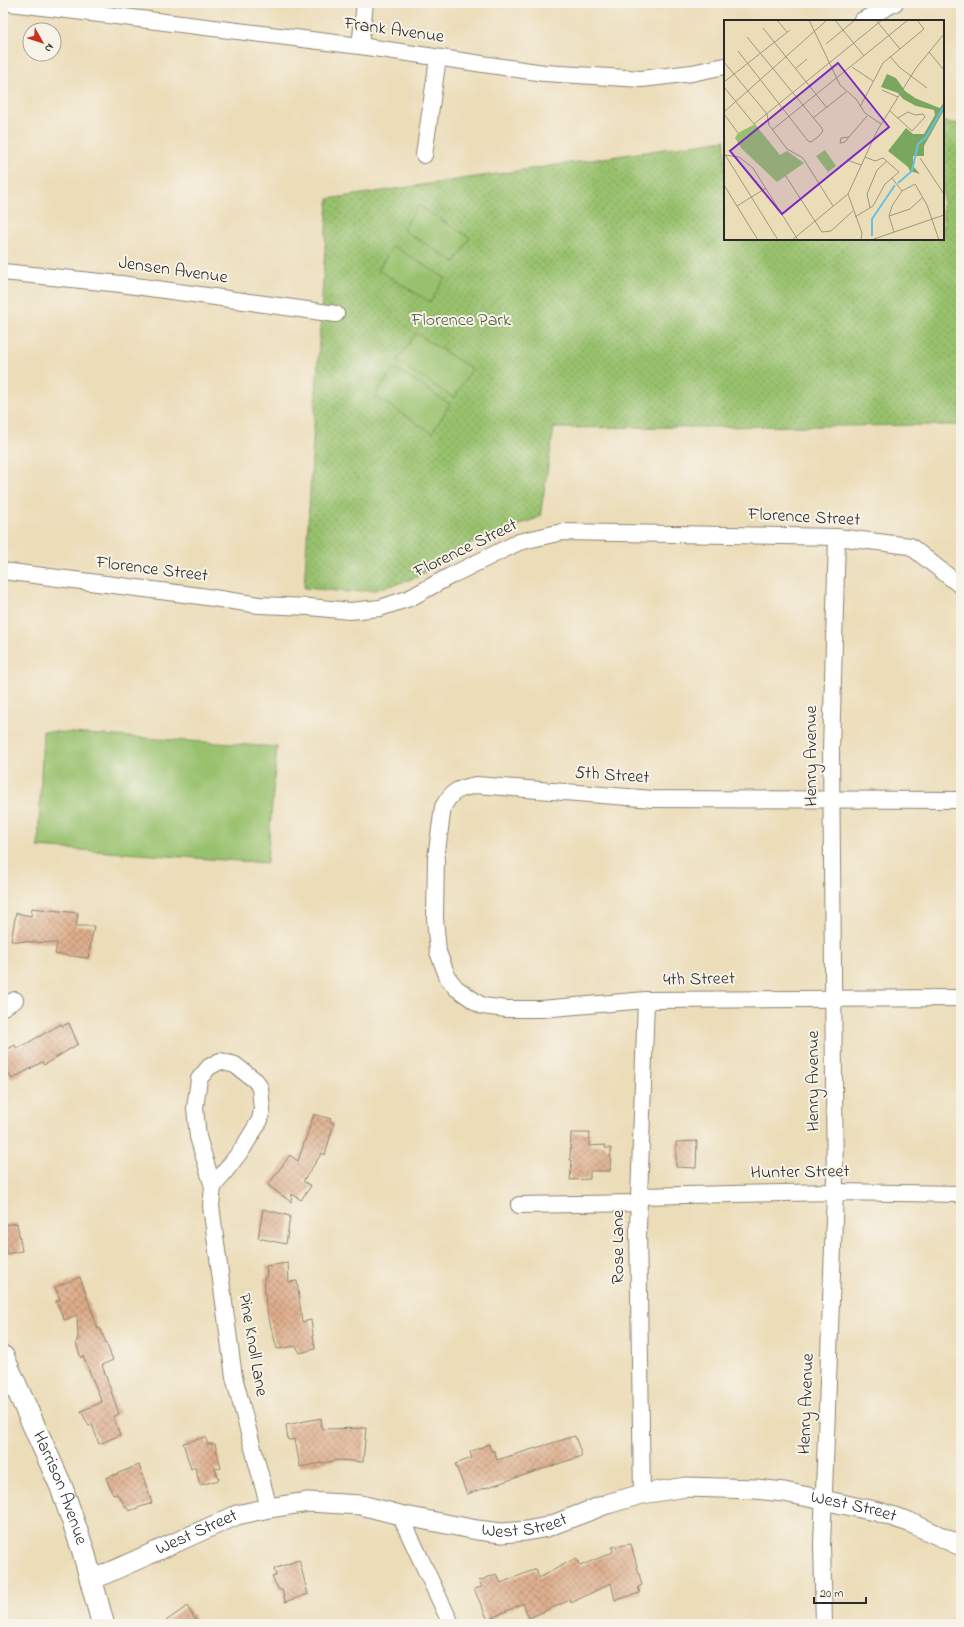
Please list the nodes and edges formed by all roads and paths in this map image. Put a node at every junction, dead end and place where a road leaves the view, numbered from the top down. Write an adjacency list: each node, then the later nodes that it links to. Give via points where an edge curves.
1 (10, 3): 5 (street, Frank Avenue)
2 (365, 3): 5 (street)
3 (895, 3): 4 (street)
4 (863, 20)
5 (360, 46): 6 (street, Frank Avenue)
6 (438, 58): 7 (street, Frank Avenue, via 544,73 642,79); 8 (street)
7 (724, 66)
8 (424, 155)
9 (3, 272): 10 (street, Jensen Avenue, via 121,284)
10 (336, 314)
11 (837, 537): 12 (street, Florence Street, via 562,532 519,542 410,598 380,608 350,611 259,605); 13 (street, Florence Street, via 910,546); 14 (street, Henry Avenue)
12 (3, 571)
13 (961, 586)
14 (831, 799): 15 (street, 5th Street); 16 (street, 5th Street, via 652,799 476,785 458,789 443,807 436,858 435,918 438,952); 17 (street, Henry Avenue)
15 (961, 800)
16 (448, 978): 19 (street, 4th Street, via 456,988 482,1006 507,1009 541,1009)
17 (833, 998): 18 (street, 4th Street); 19 (street, 4th Street); 21 (street, Henry Avenue)
18 (961, 998)
19 (646, 1000): 23 (street, Rose Lane)
20 (213, 1187): 20 (street, Pine Knoll Lane, via 243,1148 260,1120 262,1110 260,1088 256,1081 235,1065 220,1061 209,1067 199,1080 195,1108 198,1136); 28 (street, Pine Knoll Lane, via 211,1206 234,1377)
21 (834, 1192): 22 (street, Hunter Street); 23 (street, Hunter Street); 27 (street, Henry Avenue)
22 (961, 1194)
23 (639, 1199): 24 (street, Hunter Street); 26 (street, Rose Lane)
24 (519, 1205)
25 (3, 1357): 31 (main road, Harrison Avenue, via 61,1486)
26 (642, 1494): 27 (street, West Street, via 686,1487 728,1488 784,1492); 29 (street, West Street, via 547,1526 518,1532 477,1530)
27 (824, 1500): 30 (street, West Street, via 909,1522); 34 (street, Henry Avenue)
28 (269, 1508): 29 (street, West Street, via 308,1502 361,1505); 31 (street, West Street, via 237,1515)
29 (400, 1515): 33 (street)
30 (961, 1546)
31 (92, 1580): 32 (main road, Harrison Avenue)
32 (103, 1624)
33 (451, 1624)
34 (824, 1624)

